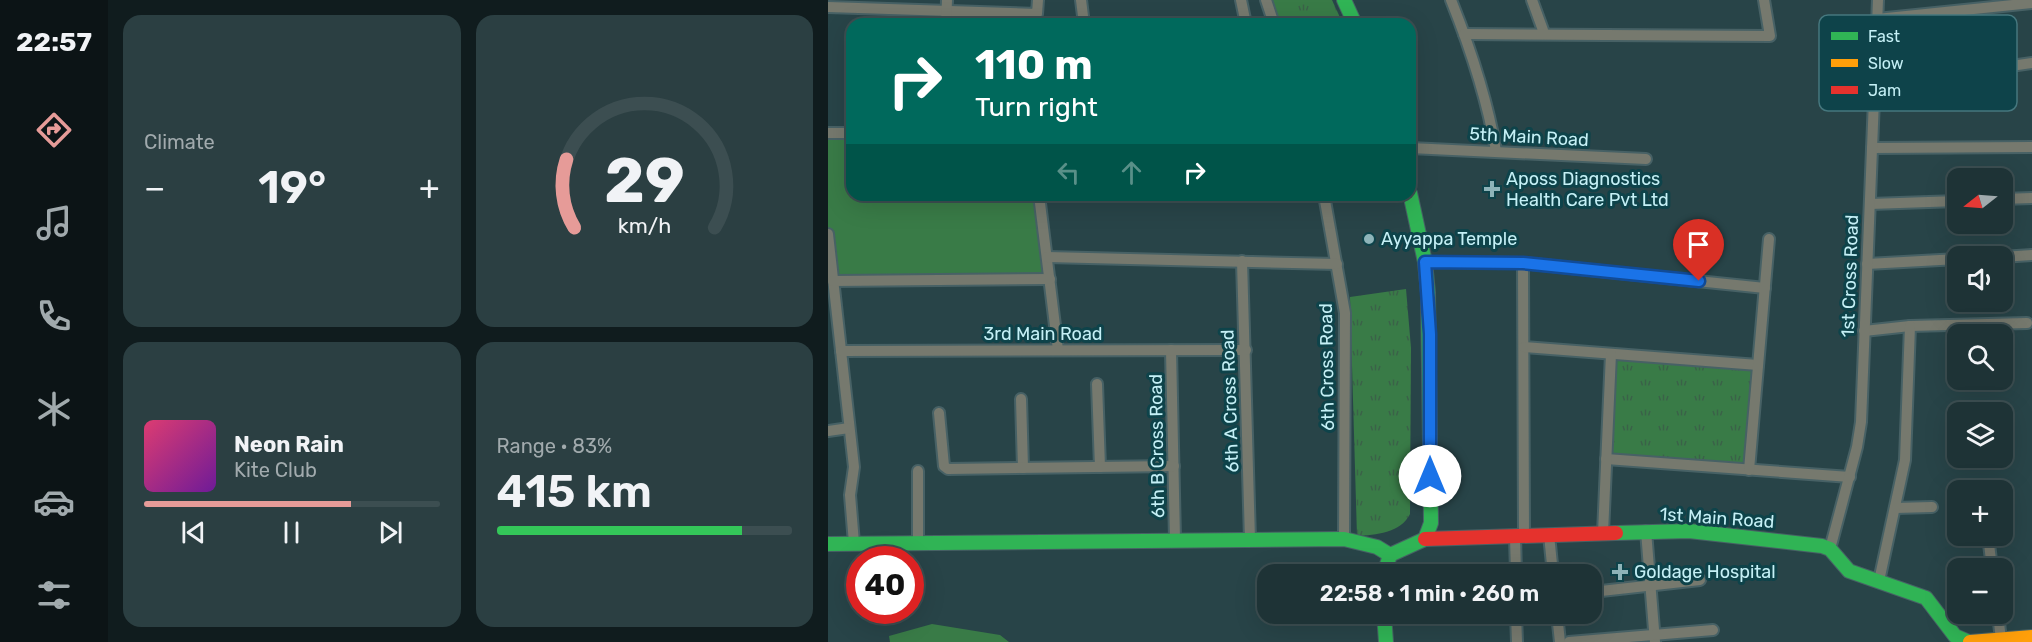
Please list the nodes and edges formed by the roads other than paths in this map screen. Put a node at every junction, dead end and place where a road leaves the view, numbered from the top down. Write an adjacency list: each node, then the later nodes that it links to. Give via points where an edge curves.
1 (1038, 0): 12 (street, via 1037,14)
2 (1081, 0): 16 (street)
3 (1241, 0): 17 (street)
4 (1266, 0): 18 (street)
5 (1344, 0): 19 (street)
6 (1451, 0): 21 (street)
7 (1532, 0): 20 (street)
8 (1764, 0): 20 (street, via 1770,36)
9 (1878, 0): 14 (street, 1st Cross Road)
10 (2032, 3): 15 (street)
11 (866, 4): 12 (street); 13 (street)
12 (947, 6)
13 (828, 7)
14 (1877, 15)
15 (1916, 15)
16 (1083, 18)
17 (1245, 18)
18 (1272, 18)
19 (1352, 18)
20 (1544, 33): 21 (street)
21 (1464, 34): 30 (street, via 1486,95)
22 (2032, 63): 23 (street)
23 (2017, 65)
24 (1873, 111): 29 (street, 1st Cross Road)
25 (828, 133): 26 (street)
26 (846, 133)
27 (2032, 147): 29 (street)
28 (1416, 148): 30 (street, 5th Main Road)
29 (1872, 148): 38 (street, 1st Cross Road)
30 (1496, 151): 31 (street, 5th Main Road)
31 (1646, 159)
32 (2032, 198): 33 (street)
33 (2013, 199)
34 (1040, 201): 43 (street)
35 (1325, 201): 48 (street, 6th Cross Road)
36 (1412, 201): 46 (street)
37 (1947, 201): 38 (street)
38 (1870, 204): 49 (street, 1st Cross Road)
39 (828, 234): 51 (street)
40 (1769, 239): 52 (street)
41 (2032, 255): 42 (street)
42 (2013, 256)
43 (1047, 257): 45 (street); 50 (street)
44 (1947, 260): 49 (street)
45 (1242, 261): 48 (street); 59 (street, 6th A Cross Road)
46 (1425, 262): 47 (street); 82 (street, via 1430,334 1431,523)
47 (1523, 263): 52 (street); 56 (street)
48 (1337, 264): 81 (street, 6th Cross Road, via 1346,314)
49 (1867, 264): 55 (street, 1st Cross Road)
50 (1050, 279): 51 (street); 57 (street)
51 (833, 282): 60 (street)
52 (1765, 288): 62 (street)
53 (2027, 323): 54 (street)
54 (1910, 326): 55 (street); 76 (street, via 1905,459)
55 (1864, 331): 74 (street, 1st Cross Road, via 1861,422)
56 (1524, 347): 61 (street); 80 (street)
57 (1059, 350): 58 (street, 3rd Main Road); 60 (street, 3rd Main Road)
58 (1171, 350): 59 (street, 3rd Main Road); 69 (street, 6th B Cross Road)
59 (1246, 350): 84 (street, 6th A Cross Road)
60 (841, 351): 66 (street)
61 (1611, 354): 62 (street); 68 (street)
62 (1758, 365): 72 (street)
63 (1097, 384): 70 (street)
64 (1021, 399): 71 (street)
65 (939, 413): 71 (street, via 944,466 948,469)
66 (849, 428): 67 (street); 86 (street, via 854,467 850,495)
67 (828, 431)
68 (1606, 459): 72 (street); 78 (street)
69 (1174, 466): 70 (street); 83 (street, 6th B Cross Road)
70 (1100, 467): 71 (street)
71 (1023, 468)
72 (1749, 470): 74 (street)
73 (918, 471): 85 (street)
74 (1850, 477): 88 (street, 1st Cross Road)
75 (1932, 507): 76 (street)
76 (1895, 508): 94 (street)
77 (1646, 531): 78 (street, 1st Main Road); 88 (street, 1st Main Road, via 1711,532); 95 (street)
78 (1603, 533): 79 (street, 1st Main Road)
79 (1549, 535): 80 (street, 1st Main Road); 92 (street)
80 (1520, 536): 82 (street, 1st Main Road); 91 (street)
81 (1344, 539): 84 (street); 89 (street, via 1377,547)
82 (1425, 539): 89 (street)
83 (1175, 540): 84 (street); 85 (street)
84 (1250, 540)
85 (918, 541): 86 (street)
86 (854, 543): 87 (street)
87 (828, 544)
88 (1830, 549): 94 (street, via 1849,571)
89 (1390, 555): 90 (street)
90 (1387, 564)
91 (1517, 564)
92 (1552, 564)
93 (1700, 580): 95 (street)
94 (1879, 581): 104 (street, via 1926,598)
95 (1650, 585): 96 (street); 103 (street)
96 (1602, 591)
97 (1385, 624): 106 (street)
98 (1516, 624): 107 (street)
99 (1558, 624): 108 (street)
100 (1999, 624): 105 (street)
101 (1713, 630): 103 (street)
102 (2032, 637): 105 (street)
103 (1655, 638): 109 (street)
104 (1953, 639): 110 (street)
105 (2001, 640): 110 (street)
106 (1386, 642)
107 (1517, 642)
108 (1560, 642)
109 (1569, 642)
110 (1969, 642)

